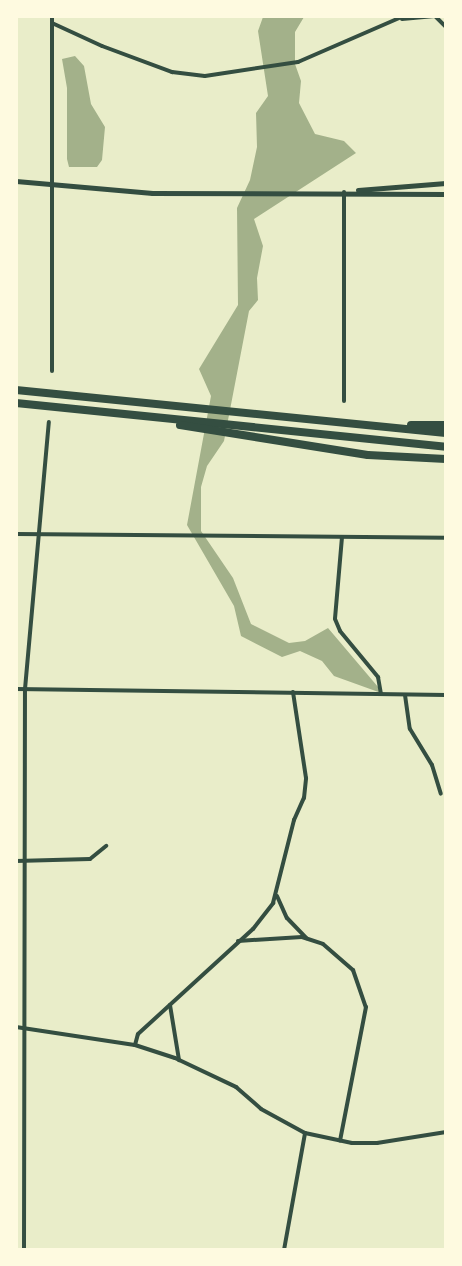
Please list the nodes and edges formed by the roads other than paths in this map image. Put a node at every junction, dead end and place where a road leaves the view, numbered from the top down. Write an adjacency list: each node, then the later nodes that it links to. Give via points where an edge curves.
1 (52, 16): 4 (street)
2 (435, 16): 3 (street); 5 (street)
3 (403, 18): 4 (street, via 298,62 221,75 181,74 102,46)
4 (52, 23): 7 (street)
5 (446, 27)
6 (16, 181): 7 (street)
7 (53, 183): 10 (street, via 152,193); 13 (street)
8 (446, 183): 9 (street)
9 (417, 185): 10 (street); 11 (street)
10 (344, 192): 11 (street); 15 (street)
11 (417, 194): 12 (street)
12 (446, 194)
13 (52, 371)
14 (16, 390): 20 (highway)
15 (344, 401)
16 (16, 403): 17 (highway)
17 (137, 417): 22 (highway); 23 (highway, via 339,452)
18 (49, 422): 25 (street)
19 (446, 425): 20 (highway)
20 (383, 427): 21 (highway)
21 (446, 433)
22 (446, 447)
23 (446, 459)
24 (16, 534): 25 (street)
25 (40, 534): 26 (street); 29 (street)
26 (342, 537): 27 (street); 31 (street, via 335,619 340,631 378,677)
27 (446, 538)
28 (16, 689): 29 (street)
29 (25, 689): 30 (street); 37 (street)
30 (293, 692): 31 (street); 38 (street, via 306,778)
31 (381, 694): 32 (street)
32 (405, 695): 33 (street); 34 (street, via 410,729 432,765)
33 (446, 695)
34 (441, 794)
35 (106, 846): 37 (street, via 90,859)
36 (16, 861): 37 (street)
37 (25, 861): 43 (street)
38 (276, 895): 39 (street, via 287,918); 40 (street, via 261,920)
39 (307, 939): 40 (street); 48 (street, via 323,944 353,970 366,1007)
40 (238, 941): 41 (street)
41 (170, 1005): 44 (street, via 138,1034); 45 (street)
42 (16, 1027): 43 (street)
43 (25, 1028): 44 (street); 49 (street)
44 (135, 1045): 45 (street)
45 (179, 1061): 47 (street, via 236,1088 261,1109)
46 (446, 1132): 48 (street, via 398,1142)
47 (305, 1133): 48 (street); 50 (street)
48 (340, 1141)
49 (24, 1250)
50 (284, 1250)

